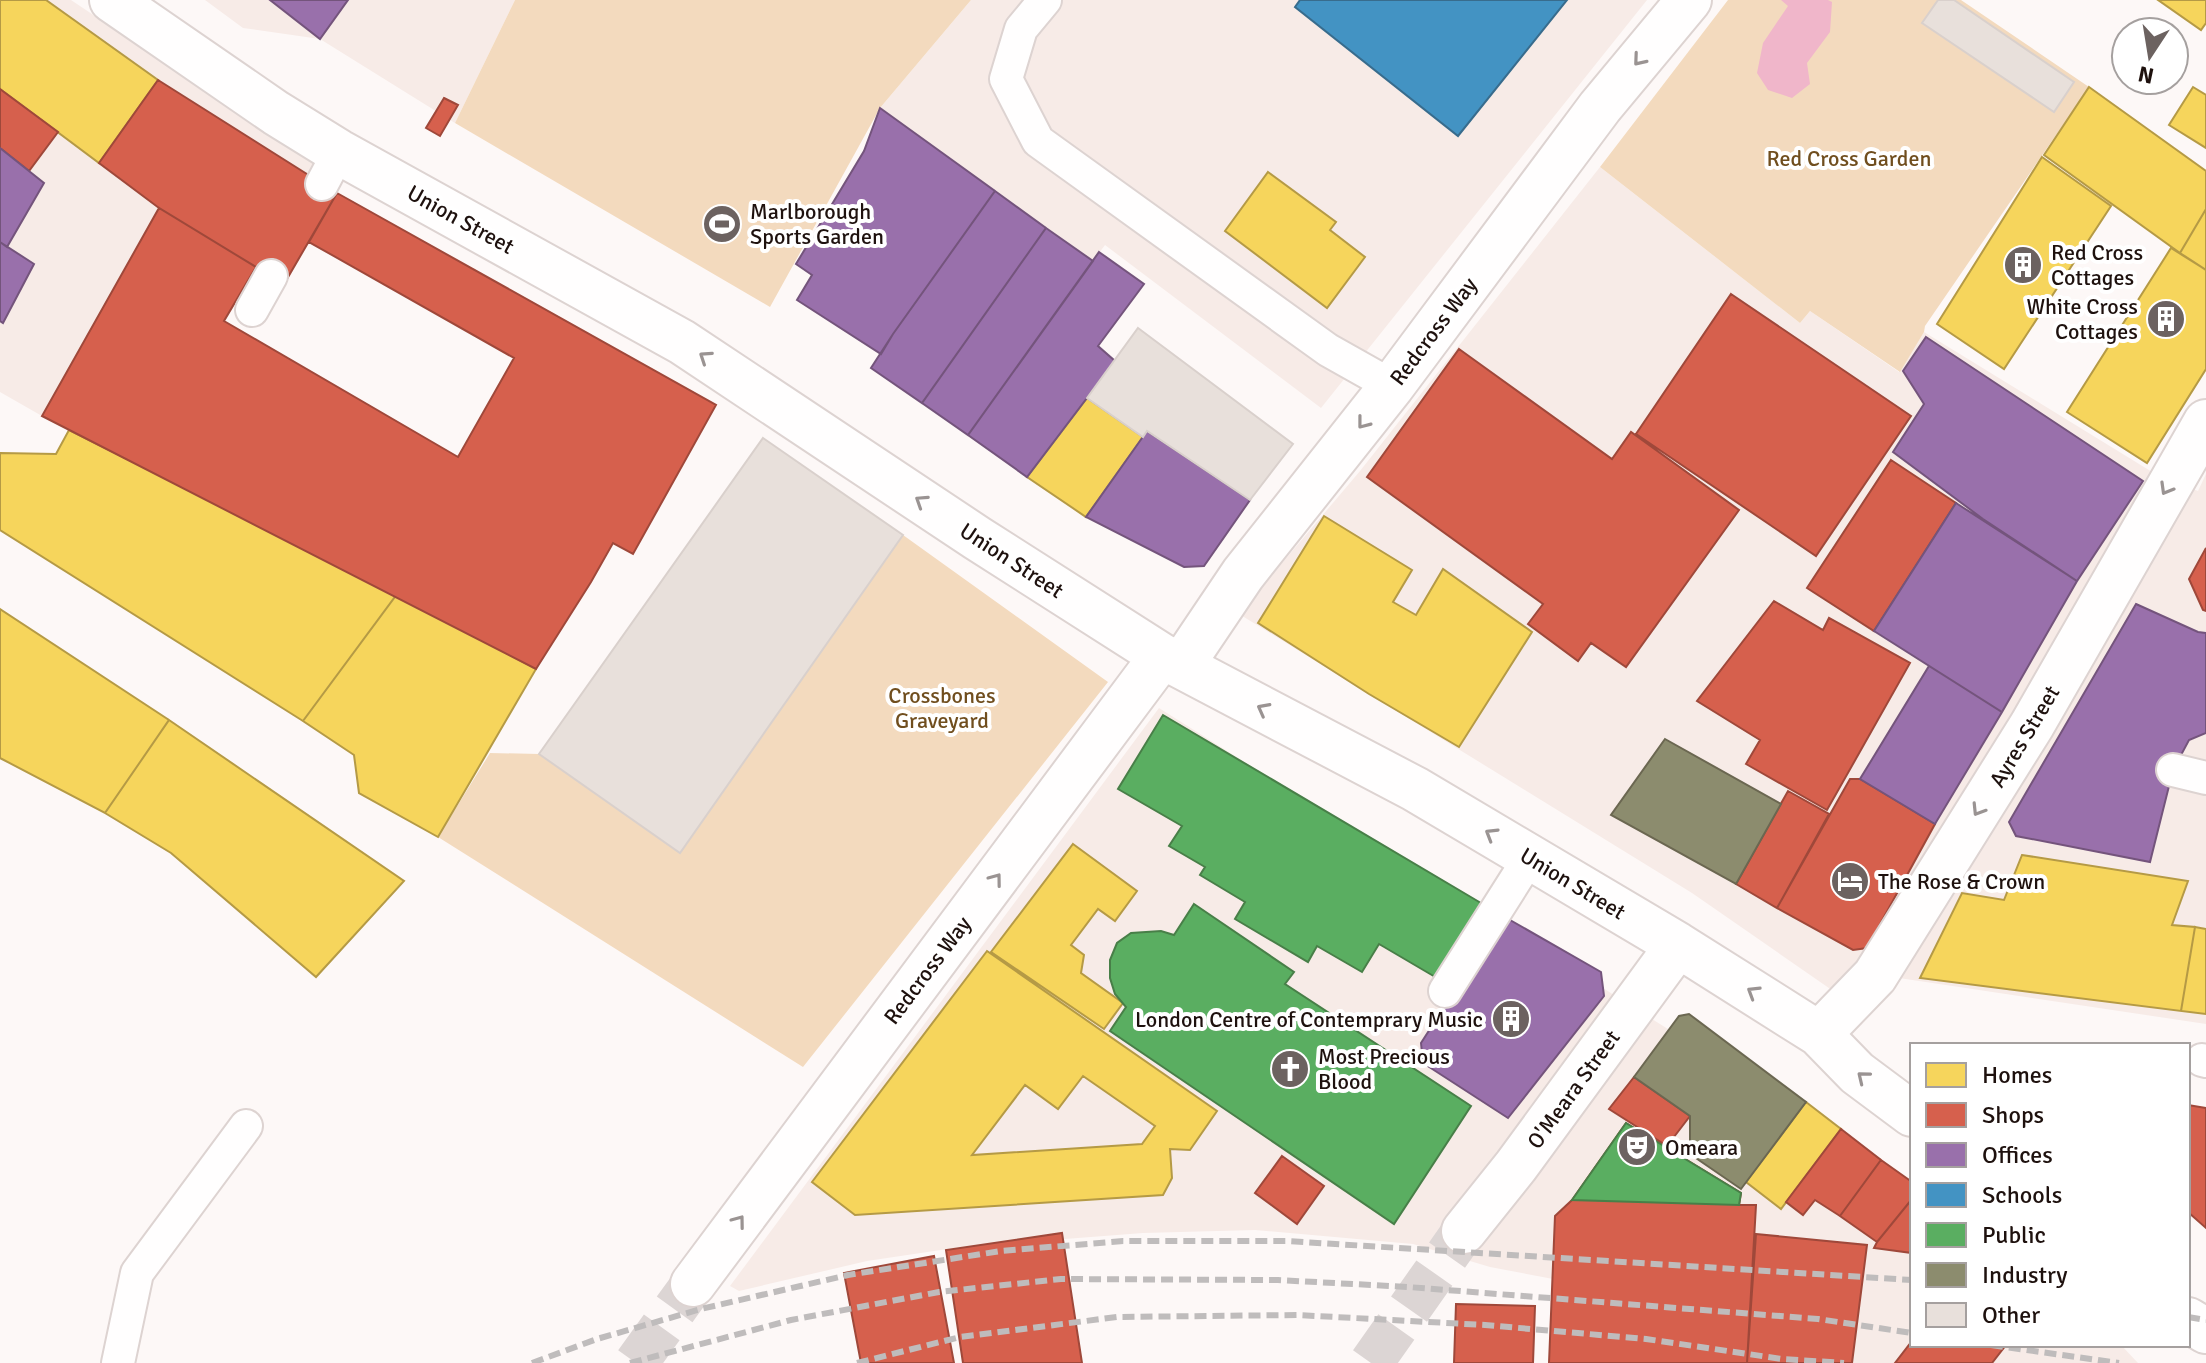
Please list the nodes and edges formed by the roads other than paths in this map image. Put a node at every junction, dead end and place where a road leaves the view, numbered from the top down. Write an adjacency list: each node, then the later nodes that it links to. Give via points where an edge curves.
1 (112, 0): 8 (street, Union Street, one-way to 1, via 682,342 331,168 276,113)
2 (1045, 0): 6 (lane, via 1021,29 1006,79 1038,141 1328,350)
3 (1689, 0): 6 (street, Redcross Way, one-way to 6, via 1600,107)
4 (271, 276): 5 (lane)
5 (252, 310)
6 (1392, 386): 8 (street, Redcross Way, one-way to 8)
7 (2206, 422): 14 (street, Ayres Street, one-way to 14, via 2032,725 1875,976)
8 (1172, 661): 11 (street, Union Street, one-way to 8, via 1415,789); 18 (street, Redcross Way, one-way to 8)
9 (2173, 770): 10 (lane)
10 (2206, 778)
11 (1530, 857): 12 (street, Union Street); 13 (lane)
12 (1678, 945): 14 (street, Union Street, one-way to 12); 17 (street, O'Meara Street)
13 (1445, 991)
14 (1819, 1034): 15 (street, Union Street, one-way to 14, via 1857,1073)
15 (1910, 1113)
16 (246, 1126): 19 (lane, via 137,1273)
17 (1464, 1231)
18 (693, 1284)
19 (118, 1363)

